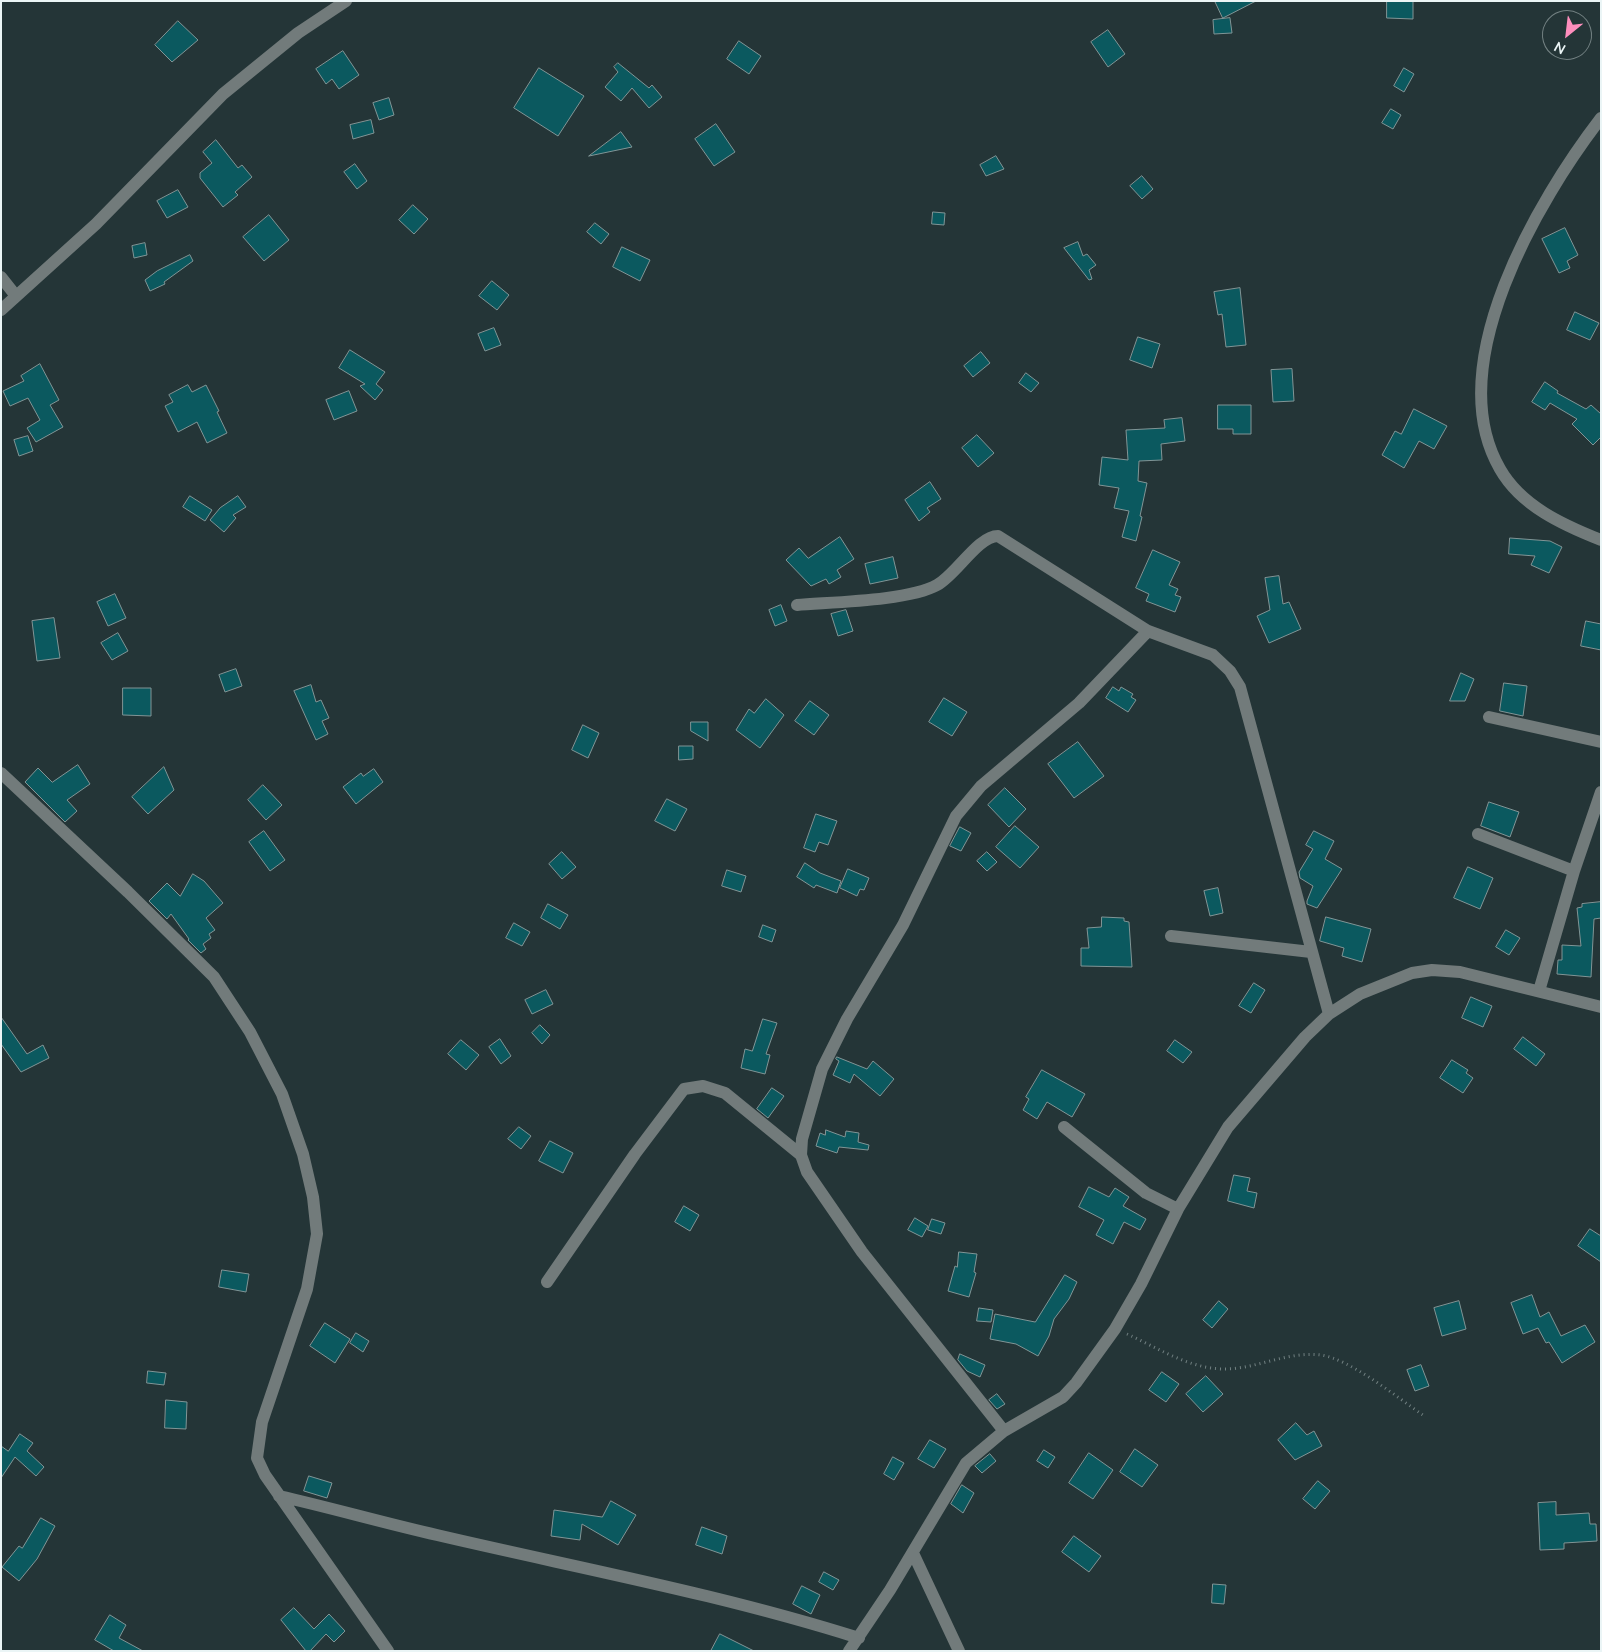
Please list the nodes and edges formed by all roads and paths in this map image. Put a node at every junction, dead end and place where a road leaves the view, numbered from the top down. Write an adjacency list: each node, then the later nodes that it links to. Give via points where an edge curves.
1 (346, 1): 4 (street, via 298,33 223,94 96,224)
2 (1601, 118): 6 (street, via 1550,189 1519,248 1497,301 1481,402 1488,443 1500,470 1519,492 1545,514)
3 (1, 277): 4 (street)
4 (16, 296): 5 (street)
5 (1, 310)
6 (1601, 540)
7 (797, 605): 8 (street, via 914,594 938,585 986,539 998,536)
8 (1148, 631): 16 (street, via 1214,656 1230,671 1240,688); 21 (street, via 1079,703 981,786 956,816 902,925 822,1069 802,1139)
9 (1489, 717): 10 (street)
10 (1601, 742)
11 (1, 773): 27 (street, via 214,977 250,1032 282,1094 314,1197 317,1234 307,1289 259,1438 257,1458)
12 (1601, 792): 14 (street)
13 (1478, 834): 14 (street)
14 (1574, 871): 17 (street)
15 (1171, 936): 16 (street)
16 (1310, 952): 19 (street)
17 (1539, 991): 18 (street); 19 (street, via 1460,972 1432,970 1412,973 1360,994)
18 (1601, 1007)
19 (1329, 1014): 22 (street, via 1298,1044 1228,1127)
20 (1064, 1127): 22 (street, via 1146,1193)
21 (801, 1155): 23 (street, via 725,1093 703,1086 684,1089); 26 (street, via 807,1172 862,1252)
22 (1178, 1209): 24 (street)
23 (547, 1282)
24 (1115, 1329): 25 (path, via 1186,1362 1207,1368 1228,1369 1287,1357 1323,1356 1358,1372); 26 (street, via 1063,1397)
25 (1423, 1415)
26 (1004, 1432): 28 (street, via 966,1463)
27 (279, 1496): 29 (street, via 704,1595); 30 (street)
28 (913, 1553): 29 (street); 32 (street)
29 (858, 1638): 31 (street)
30 (388, 1651)
31 (849, 1651)
32 (960, 1651)

